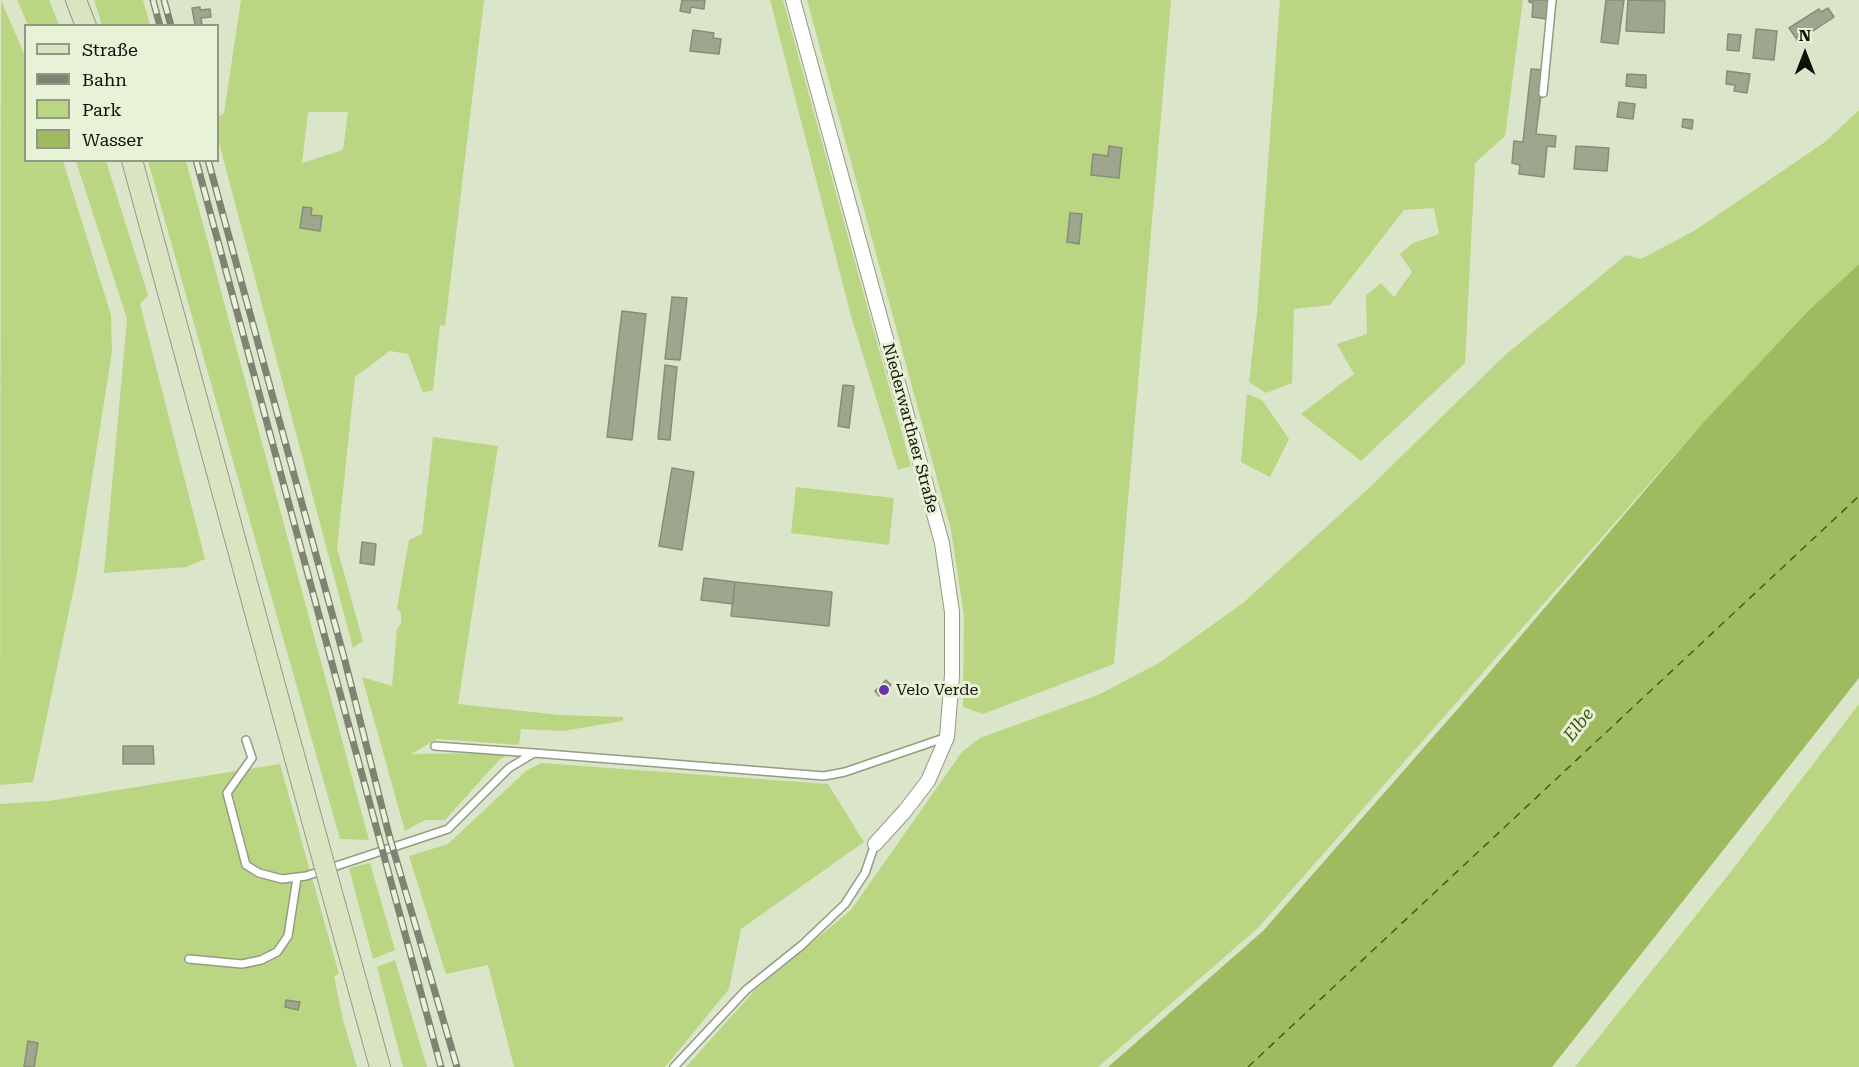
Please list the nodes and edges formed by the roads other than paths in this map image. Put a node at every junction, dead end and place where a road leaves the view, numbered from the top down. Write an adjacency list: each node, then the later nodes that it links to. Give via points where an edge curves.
1 (76, 0): 4 (main road)
2 (793, 0): 7 (street, Niederwarthaer Straße, via 942,543 953,632)
3 (1552, 0): 5 (lane)
4 (85, 24)
5 (1543, 93)
6 (133, 162): 14 (main road, bridge)
7 (947, 737): 10 (lane, via 824,776); 11 (street, Niederwarthaer Straße, via 928,781)
8 (246, 740): 12 (lane, via 252,758 227,793 246,865 282,879)
9 (435, 746): 10 (lane)
10 (534, 753): 12 (lane, via 502,774 448,829)
11 (875, 844): 15 (lane, via 865,873 845,904 746,990)
12 (297, 878): 13 (lane, via 288,936 277,952 242,964)
13 (189, 959)
14 (380, 1067)
15 (674, 1067)

